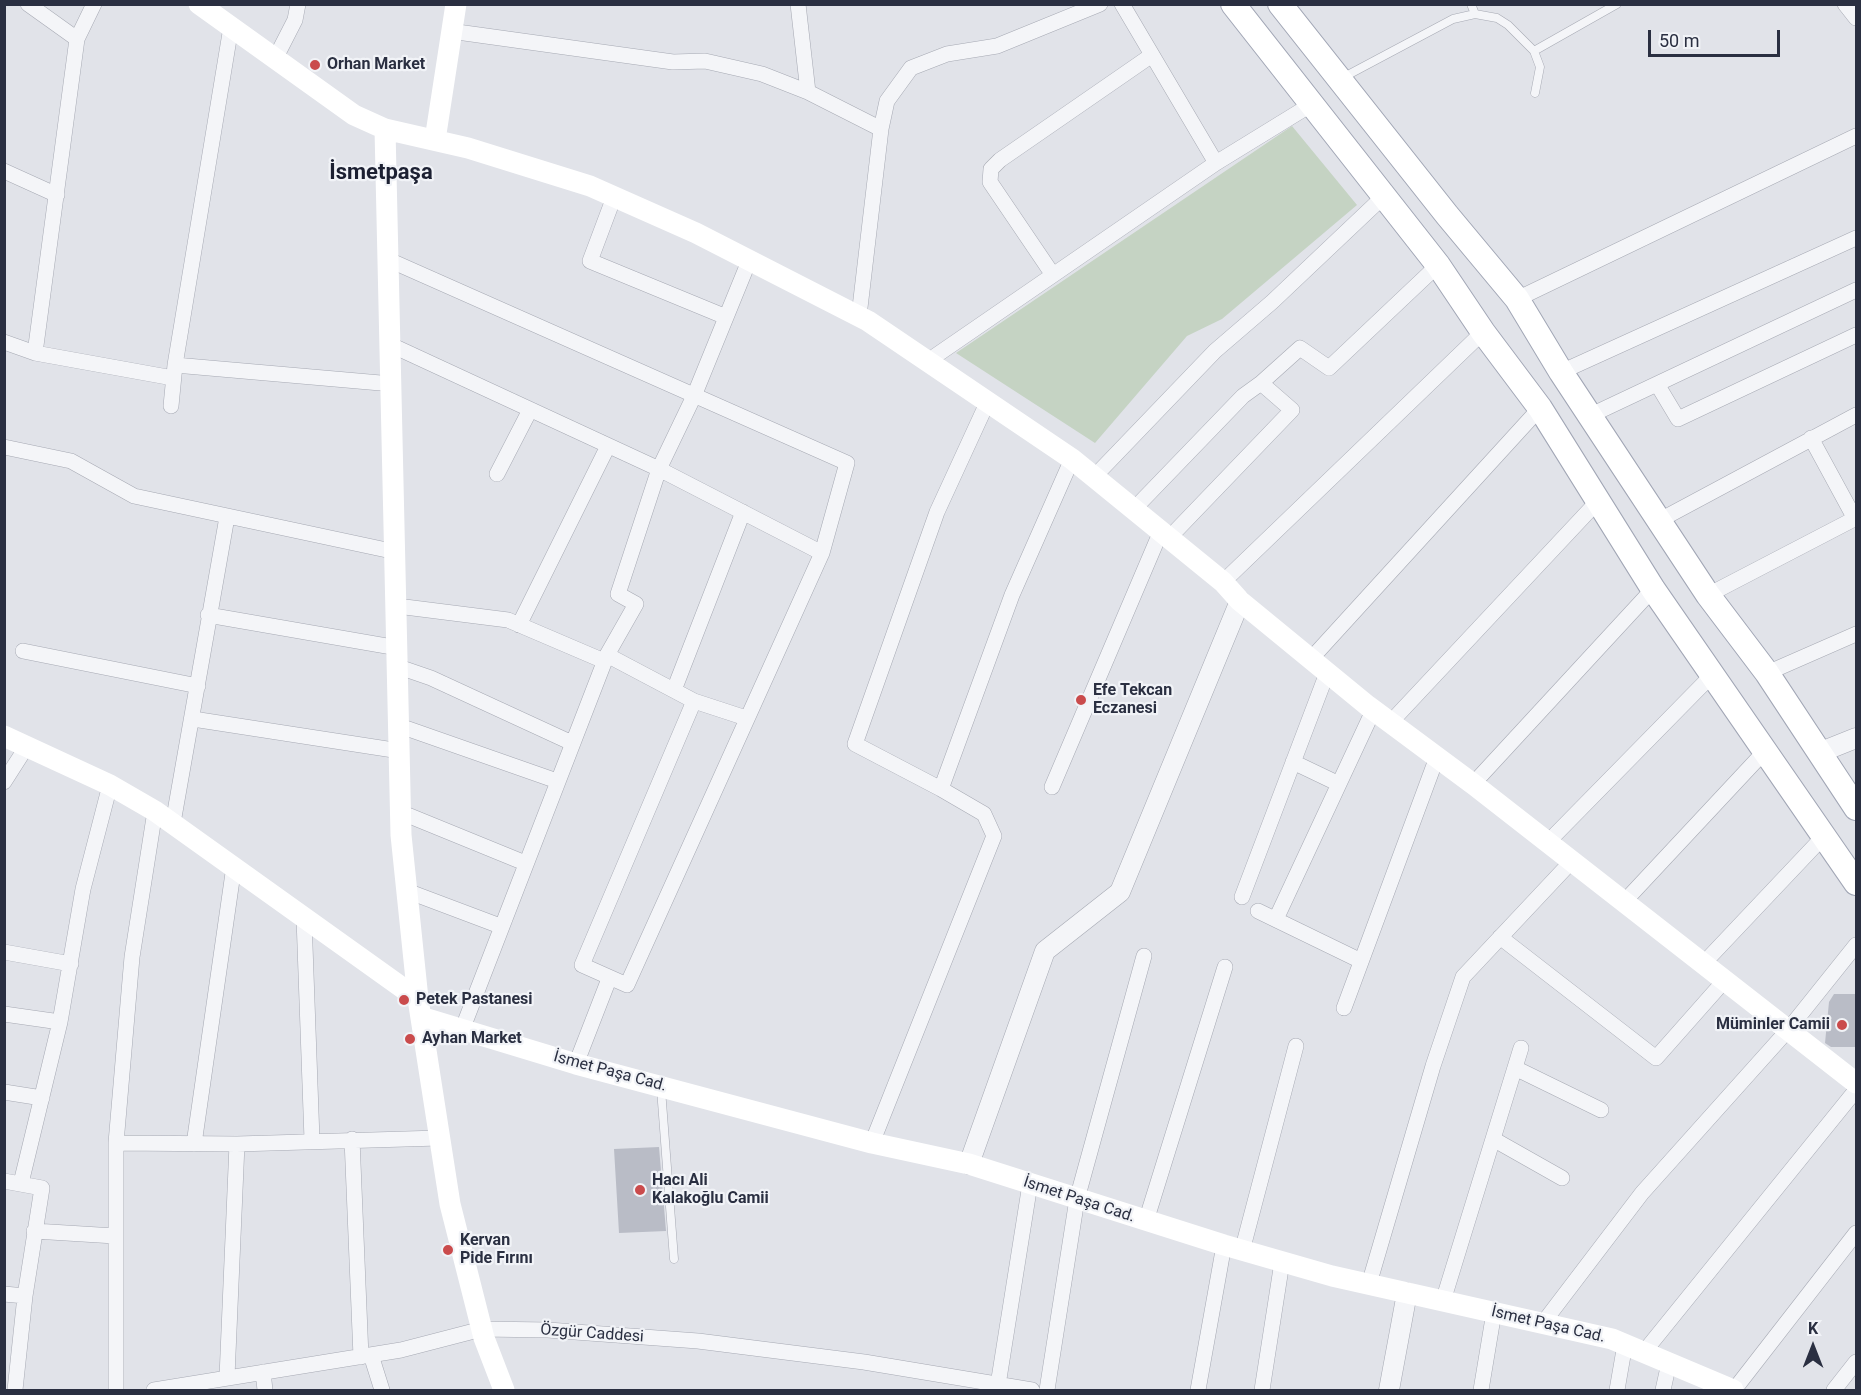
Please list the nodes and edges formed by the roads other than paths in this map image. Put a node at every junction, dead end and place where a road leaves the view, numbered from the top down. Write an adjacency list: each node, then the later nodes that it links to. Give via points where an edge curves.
1 (28, 4): 18 (street)
2 (94, 4): 18 (street)
3 (199, 4): 16 (main road)
4 (298, 4): 21 (street, via 295,20)
5 (456, 4): 17 (main road)
6 (798, 4): 23 (street)
7 (1100, 4): 27 (street, via 997,46 947,54 911,68 887,101)
8 (1122, 4): 20 (street)
9 (1233, 4): 25 (main road)
10 (1471, 4): 14 (lane)
11 (1617, 4): 19 (lane)
12 (1845, 4): 15 (street)
13 (1282, 5): 22 (main road)
14 (1474, 14): 19 (lane, via 1497,18); 22 (lane, via 1453,20)
15 (1857, 18)
16 (231, 27): 21 (main road); 50 (street)
17 (450, 31): 23 (street, via 673,62 705,61 762,74); 29 (main road)
18 (77, 39): 32 (street)
19 (1534, 51): 24 (lane, via 1540,67)
20 (1152, 55): 30 (street); 39 (street, via 991,169 990,182)
21 (275, 59): 26 (main road, via 354,115)
22 (1340, 80): 41 (main road)
23 (808, 92): 27 (street)
24 (1535, 93)
25 (1312, 104): 30 (street); 33 (main road)
26 (385, 129): 29 (main road); 36 (main road)
27 (881, 129): 42 (street)
28 (1857, 136): 41 (street)
29 (435, 140): 34 (main road, via 590,186)
30 (1216, 163): 39 (street)
31 (4, 171): 32 (street)
32 (57, 195): 48 (street)
33 (1384, 196): 38 (main road); 68 (street, via 1215,351)
34 (614, 197): 37 (main road); 43 (street, via 590,261)
35 (1857, 238): 51 (street)
36 (388, 260): 47 (main road); 55 (street)
37 (749, 261): 42 (main road); 43 (street)
38 (1438, 265): 44 (main road); 52 (street, via 1329,368 1300,348)
39 (1053, 275): 49 (street)
40 (1857, 290): 54 (street)
41 (1517, 299): 51 (main road)
42 (859, 316): 49 (main road)
43 (726, 317): 55 (street)
44 (1483, 332): 58 (main road); 78 (street)
45 (1857, 335): 54 (street, via 1678,418)
46 (4, 342): 48 (street)
47 (391, 345): 53 (main road); 59 (street)
48 (35, 353): 50 (street)
49 (928, 361): 56 (main road)
50 (174, 371): 53 (street); 57 (street)
51 (1561, 372): 61 (main road)
52 (1261, 383): 70 (street, via 1243,396); 75 (street, via 1292,410)
53 (392, 384): 76 (main road)
54 (1657, 384): 61 (street)
55 (694, 396): 66 (street); 77 (street, via 847,463)
56 (988, 401): 65 (main road); 115 (street, via 937,512 855,744)
57 (171, 406)
58 (1540, 408): 69 (main road); 89 (street)
59 (530, 410): 63 (street); 67 (street)
60 (1857, 415): 62 (street)
61 (1590, 416): 74 (main road)
62 (1811, 438): 73 (street); 74 (street)
63 (609, 446): 66 (street); 84 (street)
64 (4, 447): 72 (street, via 71,461 134,496)
65 (1072, 459): 68 (main road); 115 (street, via 1012,595)
66 (658, 470): 71 (street); 88 (street, via 618,594 636,604)
67 (497, 474)
68 (1094, 477): 70 (main road)
69 (1598, 501): 79 (main road); 96 (street)
70 (1134, 509): 75 (main road)
71 (742, 512): 77 (street); 94 (street)
72 (227, 517): 76 (street); 83 (street)
73 (1856, 519): 80 (street)
74 (1660, 520): 80 (main road)
75 (1165, 534): 78 (main road); 114 (street)
76 (396, 552): 82 (main road)
77 (822, 553): 97 (street)
78 (1223, 582): 81 (main road)
79 (1653, 589): 92 (main road); 112 (street)
80 (1708, 596): 90 (main road)
81 (1240, 601): 89 (main road); 167 (street, via 1120,892 1045,951)
82 (397, 606): 84 (street, via 508,620); 87 (main road)
83 (208, 615): 87 (street); 93 (street)
84 (519, 625): 88 (street)
85 (1857, 634): 90 (street)
86 (23, 651): 93 (street)
87 (398, 658): 99 (main road); 102 (street, via 431,678)
88 (605, 658): 94 (street); 102 (street)
89 (1310, 660): 91 (main road)
90 (1767, 673): 106 (main road)
91 (1327, 674): 96 (main road); 108 (street)
92 (1713, 674): 105 (main road); 121 (street)
93 (198, 686): 98 (street)
94 (674, 690): 95 (street)
95 (694, 701): 97 (street); 141 (street, via 582,965)
96 (1382, 717): 107 (main road); 111 (street)
97 (746, 718): 141 (street, via 627,985)
98 (193, 719): 104 (street); 119 (street)
99 (400, 726): 104 (main road); 109 (street)
100 (4, 736): 103 (main road, İsmet Paşa Cad.)
101 (1857, 738): 106 (street)
102 (572, 743): 109 (street)
103 (27, 746): 110 (street); 113 (main road, İsmet Paşa Cad.)
104 (400, 751): 118 (main road)
105 (1765, 751): 120 (main road); 128 (street)
106 (1821, 752): 116 (main road)
107 (1437, 757): 112 (main road); 137 (street)
108 (1293, 762): 111 (street); 127 (street)
109 (557, 781): 123 (street)
110 (4, 782)
111 (1339, 784): 131 (street)
112 (1473, 784): 121 (main road)
113 (110, 785): 117 (main road, İsmet Paşa Cad.); 138 (street, via 83,889)
114 (1052, 787)
115 (941, 789): 164 (street, via 984,814 994,836)
116 (1857, 808)
117 (155, 811): 119 (main road, İsmet Paşa Cad.); 163 (street, via 132,957)
118 (400, 812): 123 (street); 126 (main road)
119 (173, 823): 124 (main road, İsmet Paşa Cad.)
120 (1825, 835): 125 (main road); 139 (street)
121 (1548, 842): 122 (main road)
122 (1571, 861): 128 (main road); 133 (street)
123 (525, 863): 132 (street)
124 (234, 866): 130 (main road, İsmet Paşa Cad.); 165 (street)
125 (1857, 884)
126 (407, 891): 132 (street); 143 (main road)
127 (1242, 897)
128 (1623, 903): 139 (main road)
129 (1258, 911): 131 (street)
130 (304, 918): 143 (main road, İsmet Paşa Cad.); 162 (street)
131 (1276, 920): 137 (street)
132 (500, 926): 147 (street)
133 (1500, 938): 142 (street, via 1656,1058); 180 (street, via 1463,977)
134 (1857, 945): 148 (street)
135 (4, 952): 138 (street)
136 (1144, 956): 172 (street)
137 (1361, 961): 144 (street)
138 (71, 964): 146 (street)
139 (1703, 964): 142 (main road)
140 (1225, 967): 173 (street)
141 (609, 979): 151 (street)
142 (1725, 980): 148 (main road)
143 (420, 1008): 147 (main road, İsmet Paşa Cad.); 159 (main road)
144 (1344, 1008)
145 (4, 1014): 146 (street)
146 (60, 1023): 157 (street)
147 (462, 1030): 151 (main road, İsmet Paşa Cad.)
148 (1788, 1030): 153 (main road); 186 (street, via 1642,1193)
149 (1296, 1046): 177 (street)
150 (1521, 1048): 152 (street)
151 (576, 1064): 154 (main road, İsmet Paşa Cad.)
152 (1515, 1068): 158 (street); 161 (street)
153 (1857, 1083)
154 (661, 1086): 164 (main road, İsmet Paşa Cad.); 178 (lane)
155 (1857, 1090): 188 (street)
156 (4, 1092): 157 (street)
157 (42, 1098): 170 (street)
158 (1601, 1110)
159 (440, 1138): 160 (street); 187 (main road, via 450,1204)
160 (352, 1139): 162 (street); 189 (street)
161 (1493, 1139): 168 (street); 184 (street)
162 (312, 1140): 166 (street)
163 (116, 1143): 165 (street); 176 (street)
164 (872, 1143): 167 (main road, İsmet Paşa Cad.)
165 (194, 1144): 166 (street)
166 (237, 1144): 193 (street)
167 (969, 1164): 171 (main road, İsmet Paşa Cad.)
168 (1562, 1179)
169 (4, 1181): 170 (street)
170 (21, 1183): 174 (street, via 42,1188)
171 (1030, 1184): 172 (main road, İsmet Paşa Cad.); 194 (street)
172 (1077, 1199): 173 (main road, İsmet Paşa Cad.); 202 (street)
173 (1146, 1221): 177 (main road, İsmet Paşa Cad.)
174 (34, 1231): 176 (street); 183 (street)
175 (1857, 1233): 209 (street)
176 (115, 1236): 196 (street)
177 (1233, 1248): 179 (main road, İsmet Paşa Cad.); 203 (street)
178 (674, 1258)
179 (1282, 1262): 180 (main road, İsmet Paşa Cad.); 204 (street)
180 (1370, 1284): 181 (main road, İsmet Paşa Cad.)
181 (1407, 1293): 184 (main road, İsmet Paşa Cad.); 205 (street)
182 (4, 1294): 183 (street)
183 (25, 1296): 195 (street)
184 (1443, 1301): 185 (main road, İsmet Paşa Cad.)
185 (1494, 1312): 186 (main road, İsmet Paşa Cad.); 206 (street)
186 (1543, 1323): 188 (main road, İsmet Paşa Cad.)
187 (482, 1329): 189 (street, Özgür Caddesi); 194 (street, Özgür Caddesi, via 698,1341 864,1362); 200 (main road)
188 (1634, 1348): 191 (main road, İsmet Paşa Cad.); 207 (street)
189 (366, 1356): 192 (street, Özgür Caddesi); 199 (street)
190 (1857, 1362): 210 (street)
191 (1669, 1363): 208 (street); 209 (main road, İsmet Paşa Cad.)
192 (263, 1372): 193 (street, Özgür Caddesi); 198 (street)
193 (227, 1377): 197 (street, Özgür Caddesi)
194 (998, 1385): 201 (street, Özgür Caddesi)
195 (15, 1390)
196 (116, 1390)
197 (154, 1390)
198 (265, 1390)
199 (382, 1390)
200 (504, 1390)
201 (1032, 1390)
202 (1047, 1390)
203 (1198, 1390)
204 (1262, 1390)
205 (1389, 1390)
206 (1481, 1390)
207 (1617, 1390)
208 (1663, 1390)
209 (1734, 1390)
210 (1834, 1390)

